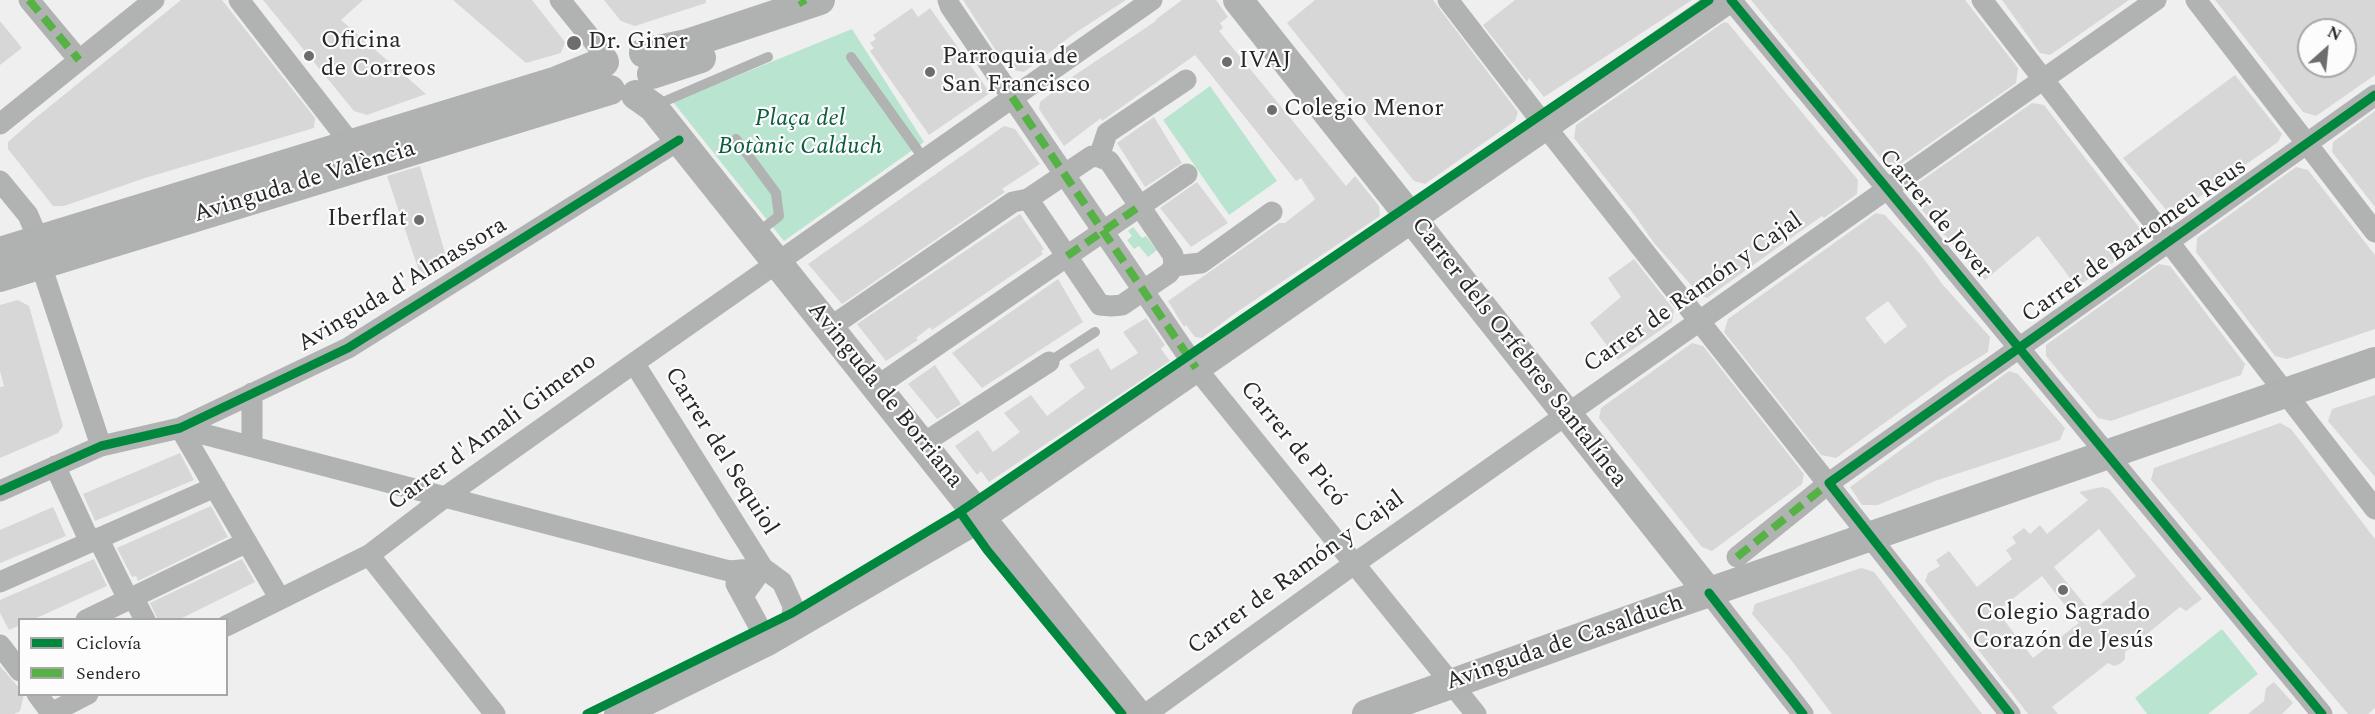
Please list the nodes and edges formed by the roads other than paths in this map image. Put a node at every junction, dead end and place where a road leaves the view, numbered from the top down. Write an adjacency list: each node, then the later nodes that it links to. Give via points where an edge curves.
1 (29, 0): 17 (street)
2 (154, 0): 17 (street)
3 (239, 0): 27 (street)
4 (560, 0): 18 (street)
5 (948, 0): 22 (street, Carrer de Picó)
6 (1152, 0): 22 (street, Carrer d'Amali Gimeno)
7 (1238, 0): 38 (main road, Carrer dels Orfebres Santalínea)
8 (1448, 0): 24 (street)
9 (1726, 0): 24 (main road)
10 (1731, 0): 34 (street, Carrer de Jover)
11 (1982, 0): 19 (street)
12 (2156, 0): 19 (street, Carrer de Ramón y Cajal)
13 (2196, 0): 28 (street)
14 (809, 1): 18 (main road, Avinguda de València, via 687,44)
15 (768, 57): 18 (lane)
16 (851, 57): 30 (lane)
17 (79, 60): 23 (street)
18 (632, 78): 26 (main road, Avinguda de Borriana); 27 (main road, Avinguda de València, via 557,81); 44 (main road, Avinguda de València, via 564,102)
19 (2043, 79): 34 (street, Carrer de Ramón y Cajal); 42 (street)
20 (1186, 80): 29 (street, via 1107,133)
21 (2375, 95): 28 (street, Carrer de Bartomeu Reus)
22 (1012, 97): 30 (street, Carrer d'Amali Gimeno); 31 (street, Carrer de Picó)
23 (0, 124)
24 (1545, 126): 38 (main road); 50 (street)
25 (736, 139): 41 (lane, via 776,193 779,216)
26 (679, 140): 41 (main road, Avinguda de Borriana); 59 (street, Avinguda d'Almassora, via 348,348)
27 (351, 144): 44 (main road, Avinguda de València)
28 (2307, 144): 40 (street); 42 (street, Carrer de Bartomeu Reus)
29 (1099, 157): 31 (street, via 1092,156); 36 (street, via 1108,161)
30 (924, 159): 46 (street, Carrer d'Amali Gimeno)
31 (1065, 174): 35 (street); 39 (street, Carrer de Picó)
32 (1187, 174): 36 (street)
33 (0, 181): 44 (street, via 28,215)
34 (1887, 189): 50 (street, Carrer de Ramón y Cajal); 53 (street, Carrer de Jover)
35 (1028, 199): 45 (street); 51 (street, via 1013,202)
36 (1140, 206): 39 (street); 47 (street, via 1173,255)
37 (1272, 212): 47 (street, via 1201,263)
38 (1412, 218): 57 (main road); 61 (main road, Carrer dels Orfebres Santalínea)
39 (1104, 231): 45 (street); 49 (street, Carrer de Picó)
40 (2375, 232)
41 (755, 235): 46 (main road, Avinguda de Borriana)
42 (2169, 241): 53 (street, Carrer de Bartomeu Reus); 60 (street)
43 (0, 252): 44 (main road, Avinguda de València)
44 (40, 253): 48 (main road, Avinguda de València); 64 (street)
45 (1067, 256): 49 (street, via 1100,305 1122,305); 58 (street)
46 (778, 264): 51 (main road, Avinguda de Borriana); 56 (street, Carrer d'Amali Gimeno)
47 (1174, 266): 49 (street)
48 (0, 277)
49 (1144, 290): 57 (street, Carrer de Picó)
50 (1700, 321): 61 (street, Carrer de Ramón y Cajal); 68 (street)
51 (829, 328): 58 (main road, Avinguda de Borriana)
52 (1095, 332): 54 (lane)
53 (2019, 348): 66 (street, Carrer de Jover); 68 (street, Carrer de Bartomeu Reus)
54 (1049, 362): 63 (street)
55 (2375, 362): 60 (main road, Avinguda de Casalduch)
56 (634, 363): 71 (street, Carrer d'Amali Gimeno); 80 (street, Carrer del Sequiol)
57 (1196, 368): 73 (main road); 79 (street, Carrer de Picó)
58 (876, 387): 63 (main road, Avinguda de Borriana)
59 (252, 393): 62 (street, Avinguda d'Almassora); 65 (street)
60 (2287, 393): 66 (main road, Avinguda de Casalduch); 72 (street)
61 (1567, 414): 79 (street, Carrer de Ramón y Cajal); 83 (main road, Carrer dels Orfebres Santalínea)
62 (180, 428): 64 (street, Avinguda d'Almassora); 65 (street); 69 (street)
63 (922, 444): 73 (main road, Avinguda de Borriana)
64 (101, 446): 67 (street, Avinguda d'Almassora)
65 (252, 446): 71 (street)
66 (2108, 455): 74 (main road, Avinguda de Casalduch); 103 (street, Carrer de Jover)
67 (55, 466): 70 (street, Avinguda d'Almassora); 75 (street)
68 (1829, 483): 74 (street); 78 (street, Carrer de Bartomeu Reus)
69 (215, 487): 75 (street); 76 (street)
70 (0, 491)
71 (446, 497): 77 (street, Carrer d'Amali Gimeno); 81 (street)
72 (2375, 509)
73 (980, 517): 90 (main road); 97 (main road, Avinguda de Borriana)
74 (1870, 537): 83 (main road, Avinguda de Casalduch); 102 (street)
75 (94, 540): 82 (street); 85 (street)
76 (247, 542): 85 (street); 86 (street)
77 (369, 555): 86 (street, Carrer d'Amali Gimeno); 95 (street)
78 (1737, 557)
79 (1354, 564): 91 (street, Carrer de Picó); 98 (street, Carrer de Ramón y Cajal)
80 (763, 568): 81 (street); 84 (street); 90 (street, Carrer del Sequiol, via 782,582 792,606)
81 (729, 571): 84 (street)
82 (0, 582)
83 (1709, 593): 91 (main road, Avinguda de Casalduch); 101 (street)
84 (743, 596): 90 (street)
85 (130, 598): 87 (street); 88 (street)
86 (280, 598): 89 (street, Carrer d'Amali Gimeno)
87 (90, 618)
88 (144, 618)
89 (228, 625)
90 (779, 634): 96 (main road)
91 (1451, 684): 99 (main road, Avinguda de Casalduch); 100 (street, Carrer de Picó)
92 (38, 696): 94 (street)
93 (84, 696): 94 (street)
94 (51, 714)
95 (495, 714)
96 (619, 714)
97 (1137, 714)
98 (1146, 714)
99 (1367, 714)
100 (1476, 714)
101 (1803, 714)
102 (2010, 714)
103 (2322, 714)

